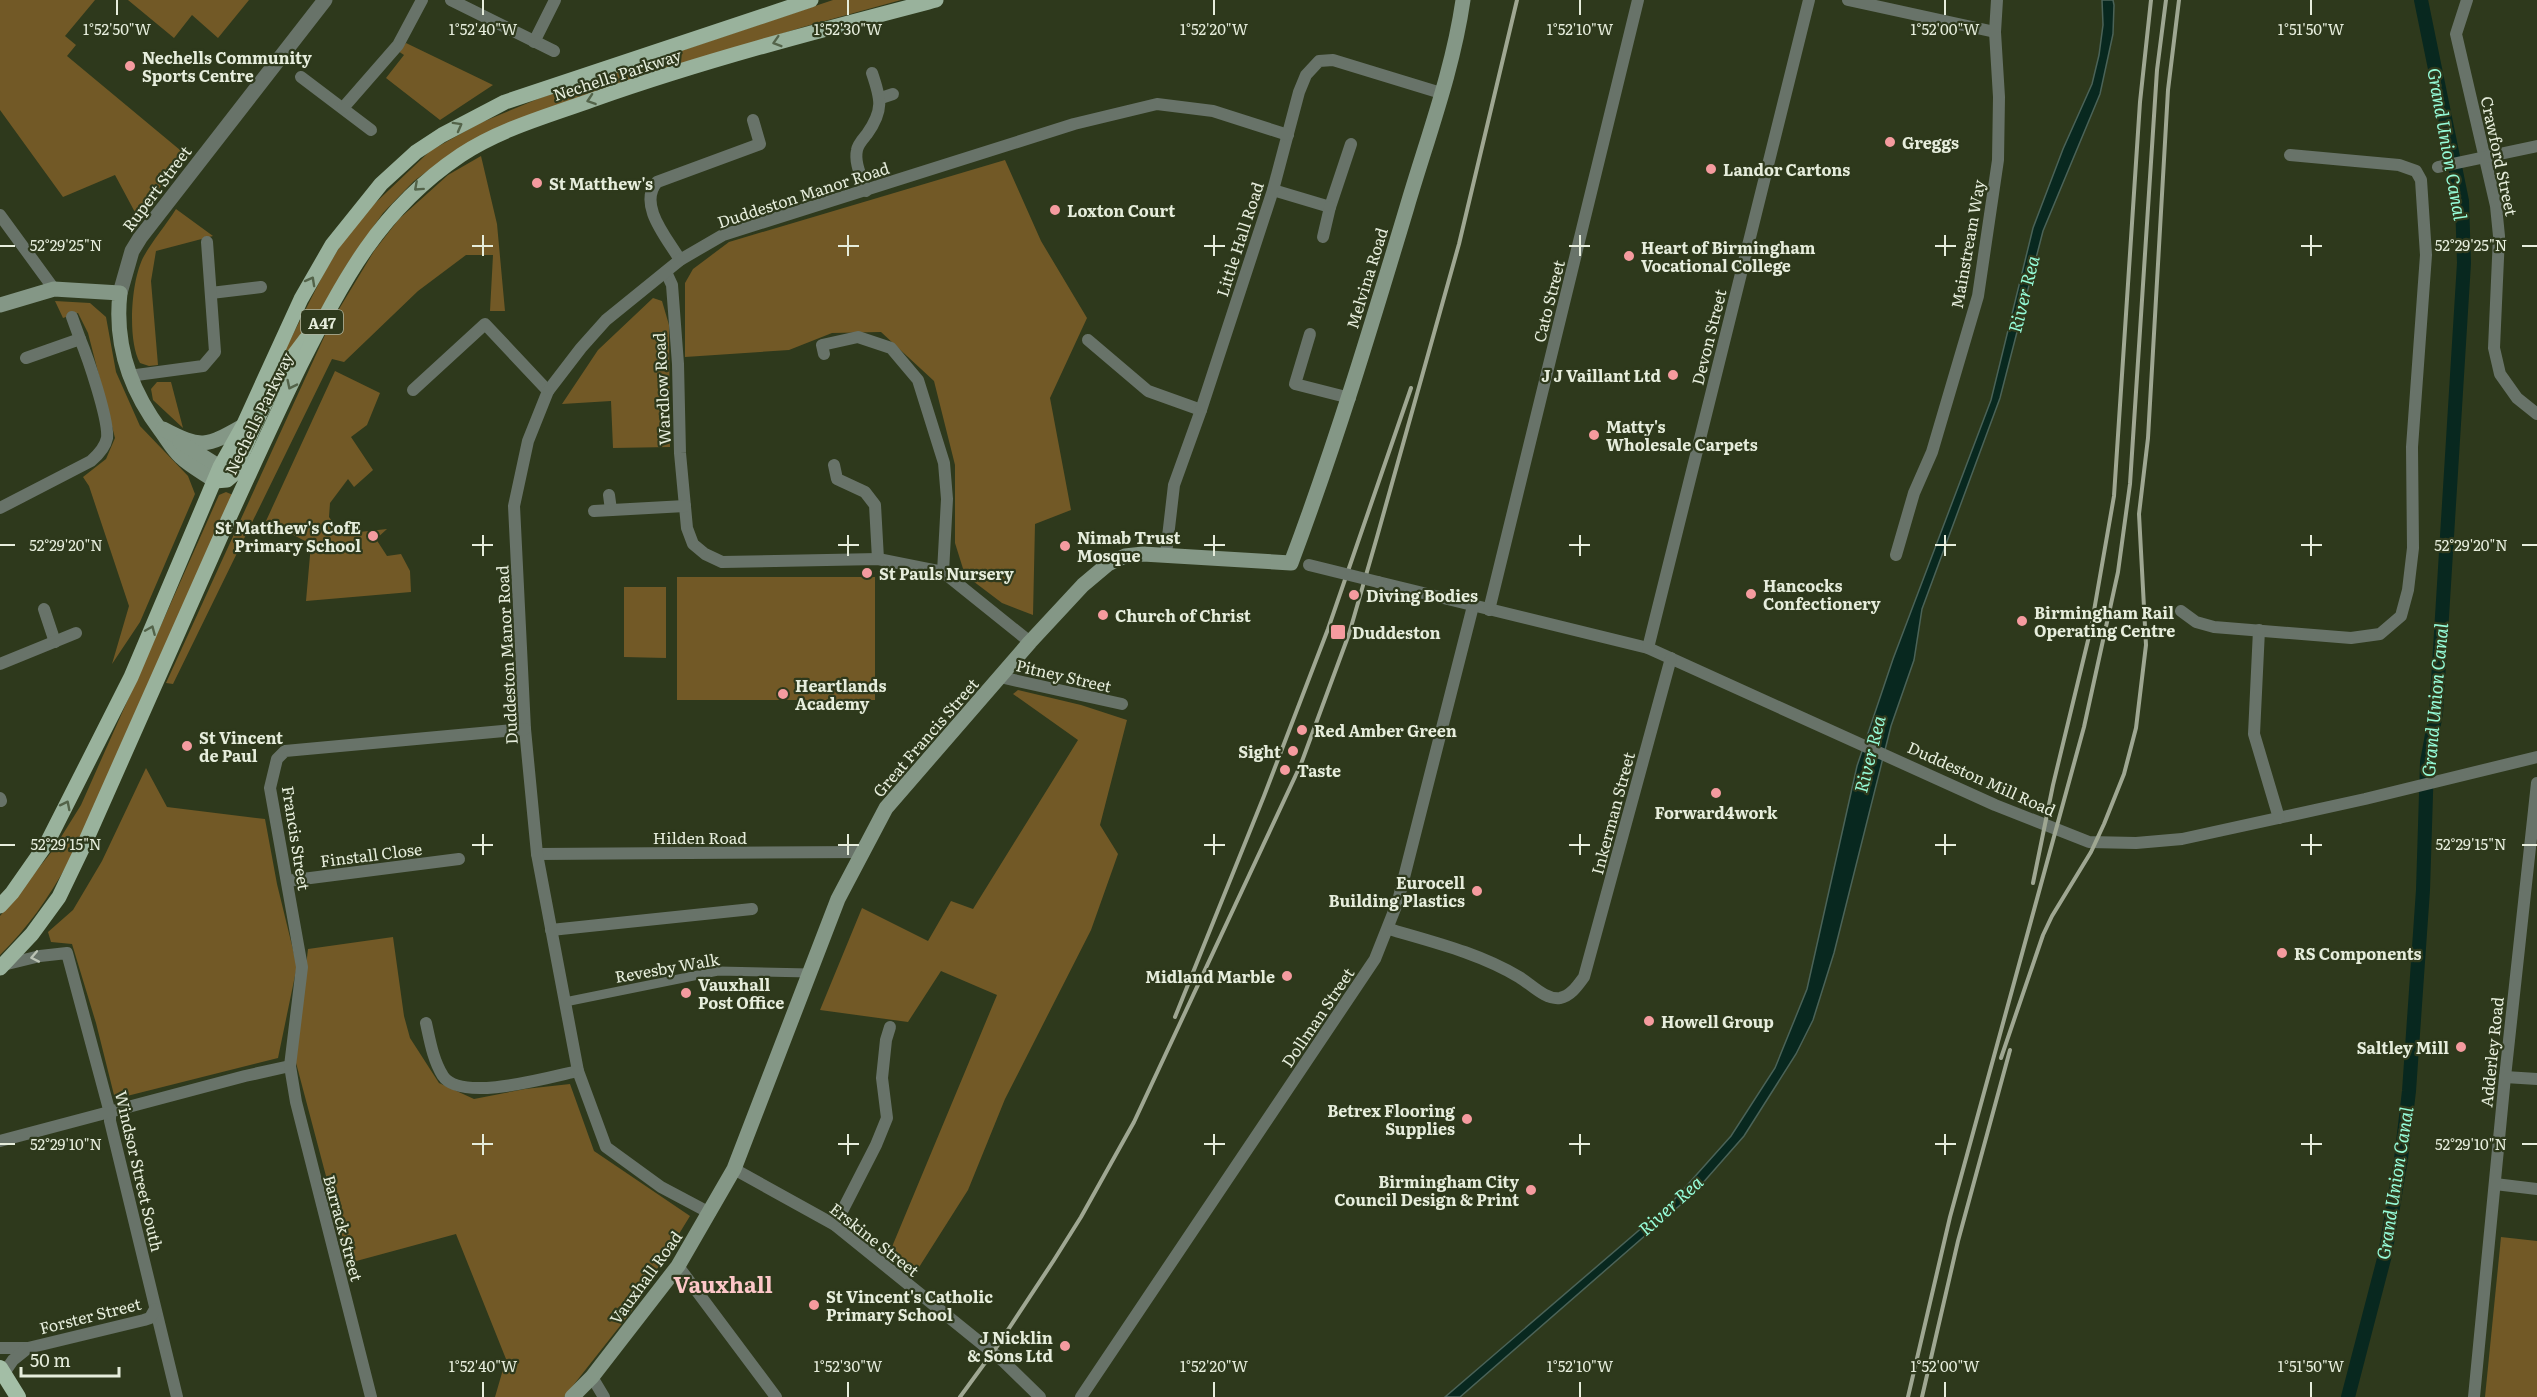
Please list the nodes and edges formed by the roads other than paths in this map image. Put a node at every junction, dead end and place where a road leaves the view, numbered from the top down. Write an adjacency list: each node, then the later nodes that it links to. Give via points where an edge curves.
1 (325, 0): 40 (street, Rupert Street, via 140,238 132,251)
2 (422, 0): 21 (street, via 398,45)
3 (451, 0): 14 (street)
4 (555, 0): 14 (street)
5 (811, 0): 55 (main road, Nechells Parkway / A47, one-way to 5, via 301,299 332,245 381,184 416,152 505,102)
6 (936, 0): 58 (main road, Nechells Parkway / A47, one-way to 58, via 785,39 625,88 530,122 464,153 428,178 391,216 357,260 325,316 271,393)
7 (1463, 0): 18 (main road, Melvina Road)
8 (1638, 0): 71 (street, Cato Street)
9 (1809, 0): 77 (street, Devon Street)
10 (1848, 0): 13 (street)
11 (1997, 0): 13 (street, Mainstream Way)
12 (2467, 0): 28 (street, Crawford Street, via 2456,34)
13 (1995, 32): 65 (street, Mainstream Way, via 1998,160 1978,296 1932,452 1914,493)
14 (534, 42): 15 (street)
15 (554, 51)
16 (872, 73): 20 (street)
17 (301, 77): 21 (street)
18 (1441, 93): 24 (street, Little Hall Road, via 1333,60 1319,61 1306,75); 52 (main road, Melvina Road)
19 (893, 94): 20 (street)
20 (880, 98): 31 (street, via 873,126 856,148 856,164)
21 (343, 108): 23 (street)
22 (753, 120): 36 (street, via 761,150 657,182 652,188 650,208)
23 (371, 130)
24 (1288, 135): 30 (street, Little Hall Road); 31 (street, Duddeston Manor Road, via 1213,111 1157,104 1074,124)
25 (1351, 144): 32 (street)
26 (2537, 146): 28 (street)
27 (2290, 155): 73 (street, via 2400,165 2416,171 2421,180 2426,255 2412,447 2413,548 2401,616 2380,634 2350,638)
28 (2478, 158): 29 (street); 54 (street, Crawford Street, via 2496,206 2499,236 2494,348 2500,374 2517,398)
29 (2438, 167)
30 (1273, 190): 32 (street); 53 (street, Little Hall Road)
31 (866, 191): 36 (street, Duddeston Manor Road, via 723,236)
32 (1330, 207): 34 (street)
33 (0, 215): 39 (street)
34 (1323, 237)
35 (207, 242): 41 (street)
36 (680, 260): 37 (street, Duddeston Manor Road)
37 (666, 272): 51 (street, Duddeston Manor Road, via 605,322); 60 (street, Wardlow Road, via 672,285)
38 (261, 287): 41 (street)
39 (54, 289): 40 (main road); 42 (main road)
40 (120, 293): 49 (main road, Rupert Street, via 118,319)
41 (211, 293): 49 (street, via 215,352 209,361 203,366)
42 (0, 305)
43 (72, 317): 45 (street)
44 (1310, 334): 52 (street, via 1295,384)
45 (80, 339): 48 (street); 61 (street, via 92,369 106,430 104,447 91,461)
46 (1088, 340): 53 (street, via 1148,391)
47 (822, 345): 68 (street, via 858,337 891,348 918,380 944,463)
48 (26, 358)
49 (129, 376): 56 (main road, Rupert Street)
50 (412, 390): 51 (street, via 485,324)
51 (548, 391): 82 (street, Duddeston Manor Road, via 528,441 514,506)
52 (1350, 398): 67 (main road, Melvina Road)
53 (1202, 410): 64 (street, Little Hall Road, via 1174,485)
54 (2537, 414)
55 (243, 426): 56 (main road, via 207,444 187,442); 58 (main road, Nechells Parkway / A47)
56 (158, 427): 58 (main road, Rupert Street, via 180,457)
57 (834, 465): 66 (street, via 835,484 865,492 875,505)
58 (229, 476): 90 (main road, Nechells Parkway / A47, one-way to 58, via 47,843); 94 (main road, Nechells Parkway / A47, via 84,845 59,897)
59 (609, 495): 62 (street)
60 (685, 506): 62 (street); 66 (street, Wardlow Road, via 693,544 722,562)
61 (0, 508)
62 (611, 510): 63 (street)
63 (594, 511)
64 (1166, 554): 67 (main road, Great Francis Street); 76 (main road, Great Francis Street, via 1125,556 1108,564)
65 (1896, 555)
66 (878, 559): 68 (street, Wardlow Road)
67 (1291, 563): 69 (street, Duddeston Mill Road, bridge)
68 (944, 572): 76 (street, Wardlow Road)
69 (1473, 606): 71 (street, Duddeston Mill Road); 92 (street, Dollman Street)
70 (44, 609): 75 (street)
71 (1489, 610): 77 (street, Duddeston Mill Road)
72 (2181, 611): 73 (street, via 2196,622 2214,627)
73 (2259, 630): 85 (street, via 2254,734)
74 (76, 633): 75 (street)
75 (55, 642): 79 (street)
76 (1030, 642): 80 (main road, Great Francis Street)
77 (1648, 648): 78 (street, Duddeston Mill Road)
78 (1671, 658): 85 (street, Duddeston Mill Road, via 1995,805 2089,842 2182,839); 92 (street, Inkerman Street, via 1584,977 1574,990 1560,998 1548,996 1519,976 1475,955)
79 (0, 664)
80 (1000, 677): 81 (street, Pitney Street); 86 (main road, Great Francis Street, via 886,808)
81 (1122, 704)
82 (525, 729): 87 (street, Duddeston Manor Road); 89 (street, Francis Street, via 285,751 277,759 270,788)
83 (2537, 757): 85 (street, Duddeston Mill Road)
84 (2537, 783): 101 (street, Adderley Road)
85 (2279, 818)
86 (864, 852): 87 (street, Hilden Road); 95 (main road, Great Francis Street, via 838,899)
87 (537, 854): 93 (street, Duddeston Manor Road)
88 (459, 859): 89 (street, Finstall Close)
89 (287, 881): 99 (street, Francis Street, via 302,967)
90 (0, 906)
91 (752, 909): 93 (street)
92 (1389, 929): 123 (street, Dollman Street, via 1375,959)
93 (551, 930): 96 (street, Duddeston Manor Road)
94 (1, 967): 103 (street, Windsor Street South, one-way to 94, via 68,952)
95 (810, 973): 96 (street, Revesby Walk, via 718,971); 105 (main road, Great Francis Street)
96 (565, 1002): 100 (street, Duddeston Manor Road)
97 (426, 1023): 100 (street, via 444,1079 463,1088 482,1089)
98 (890, 1027): 109 (street, via 882,1078 887,1118)
99 (290, 1066): 103 (street); 118 (street, Barrack Street, via 317,1191)
100 (578, 1071): 108 (street, Duddeston Manor Road, via 606,1147 661,1187)
101 (2505, 1077): 102 (street); 106 (street, Adderley Road)
102 (2537, 1079)
103 (110, 1113): 104 (street); 111 (street, Windsor Street South)
104 (0, 1141)
105 (734, 1169): 108 (main road, Vauxhall Road); 109 (street, Erskine Street)
106 (2495, 1184): 107 (street); 124 (street, Adderley Road)
107 (2537, 1189)
108 (710, 1213): 110 (main road, Vauxhall Road)
109 (835, 1225): 122 (street, Erskine Street, via 1003,1361)
110 (678, 1266): 115 (main road, Vauxhall Road); 121 (street)
111 (155, 1309): 113 (street, Forster Street, via 144,1320); 117 (street, Windsor Street South)
112 (0, 1348): 113 (street, Forster Street)
113 (28, 1348): 114 (street, Forster Street)
114 (2, 1371): 116 (highway)
115 (592, 1377): 119 (main road, Vauxhall Road); 120 (street)
116 (18, 1397)
117 (177, 1397)
118 (370, 1397)
119 (572, 1397)
120 (604, 1397)
121 (776, 1397)
122 (1040, 1397)
123 (1081, 1397)
124 (2474, 1397)

